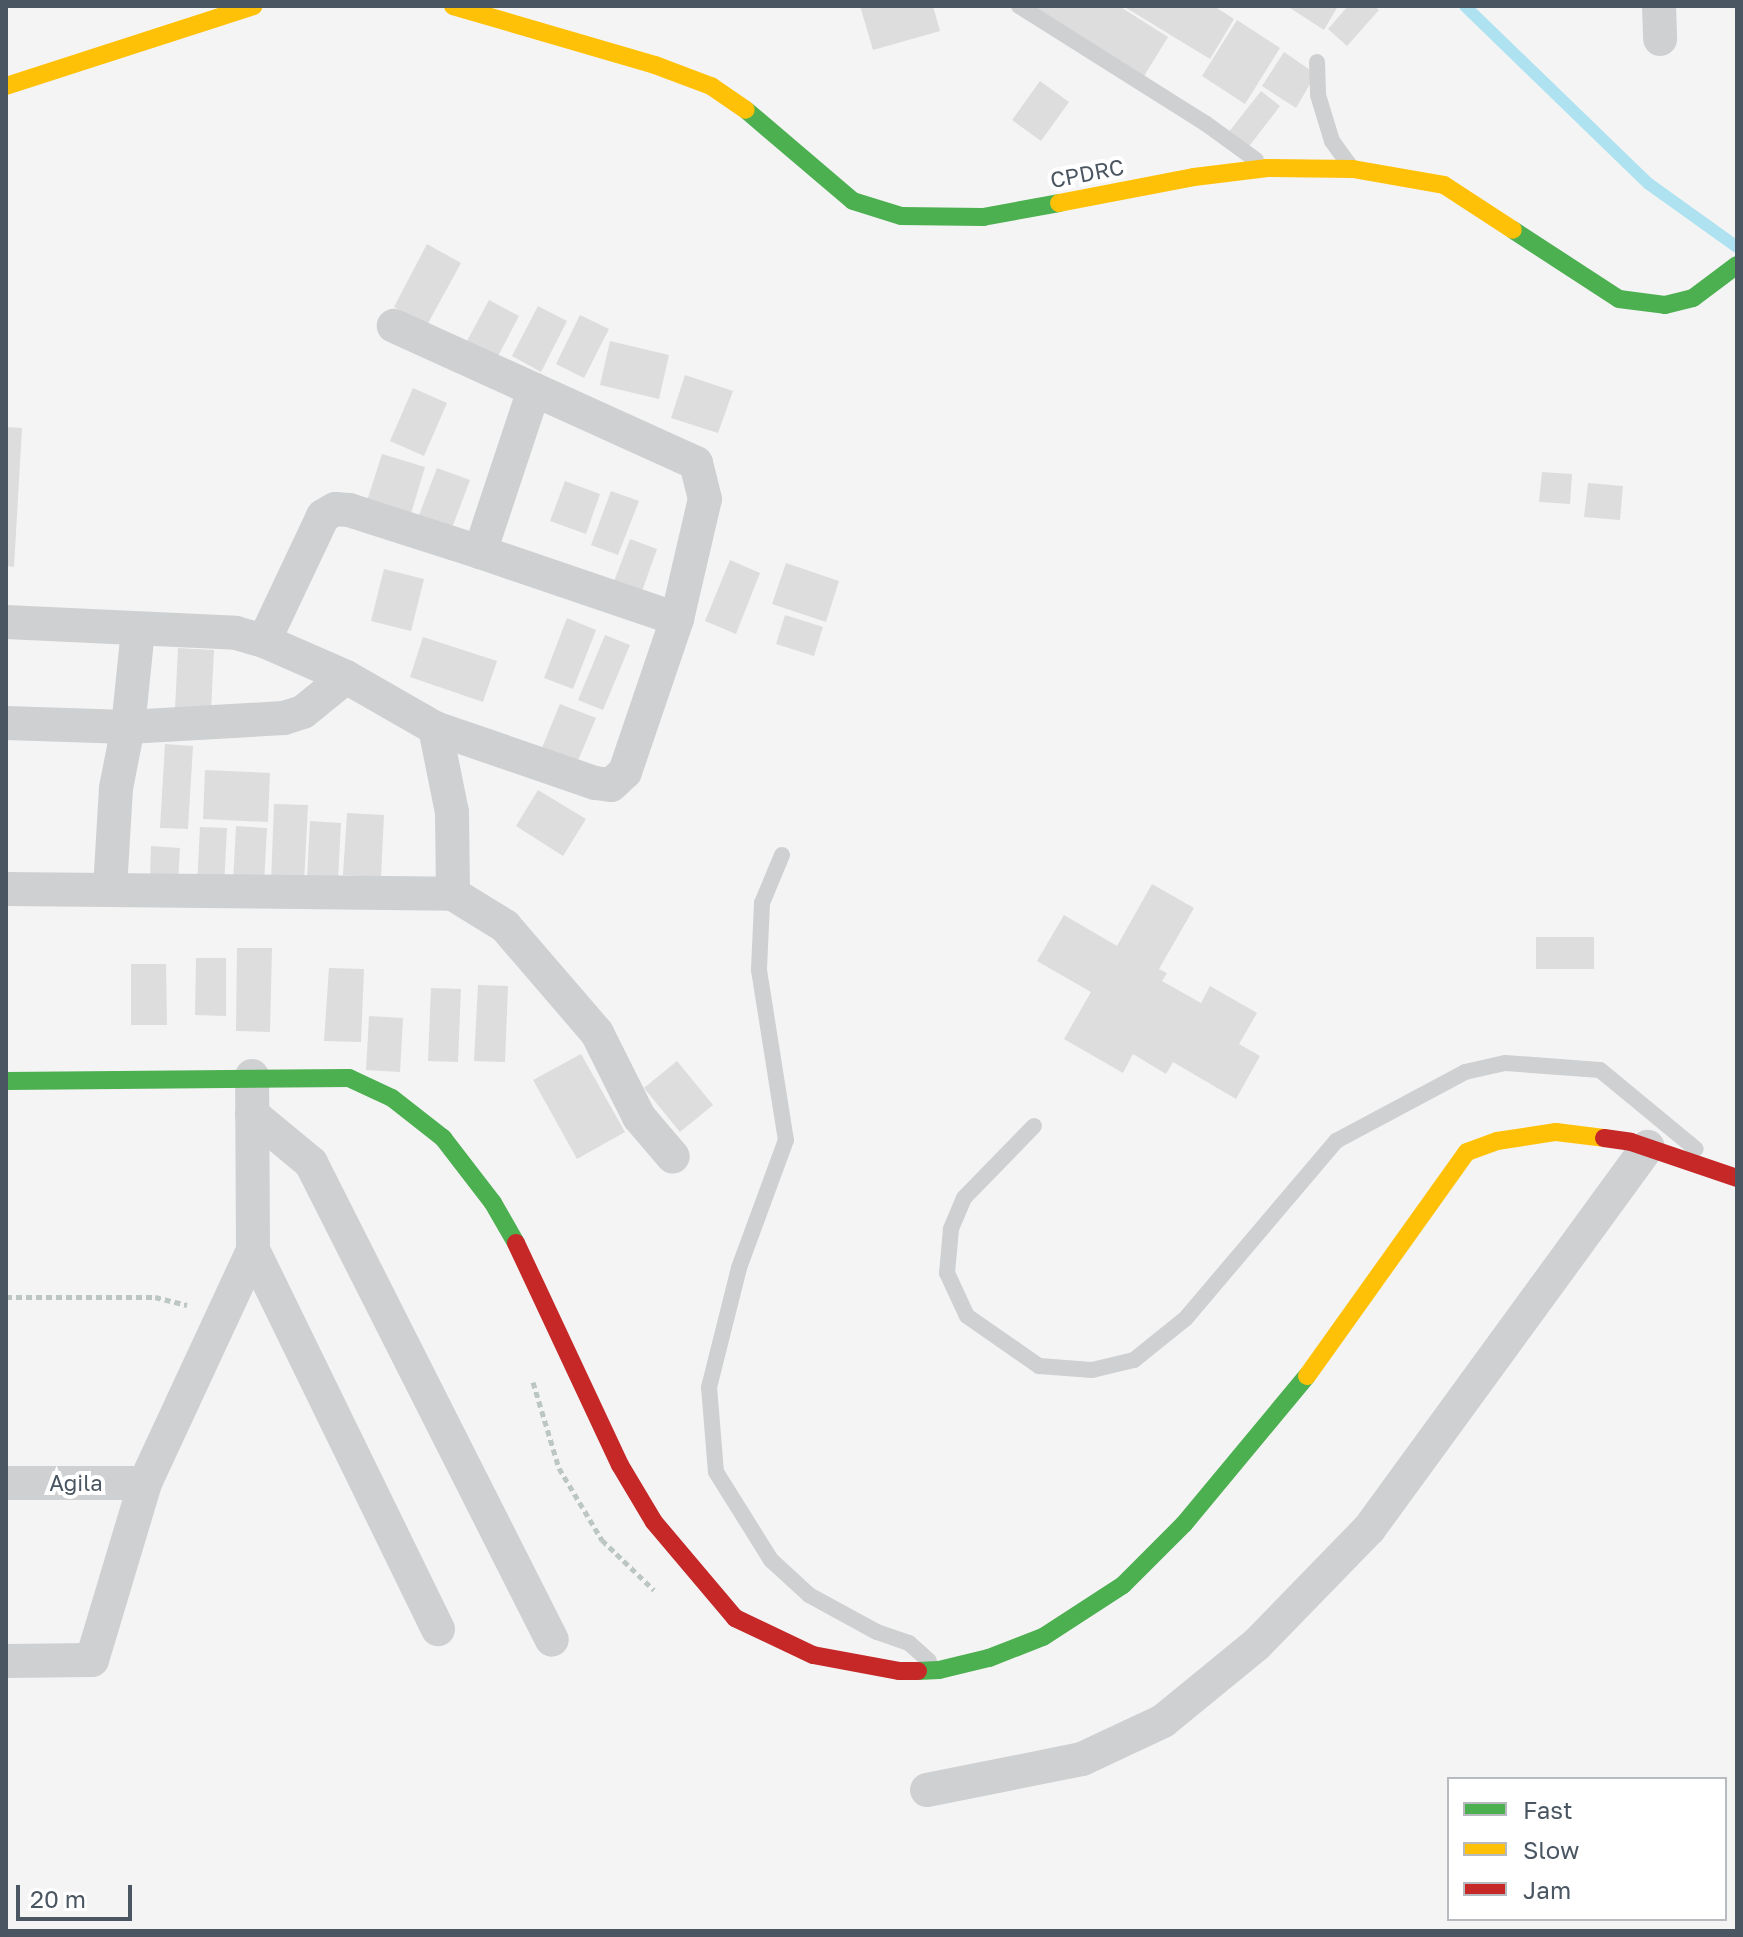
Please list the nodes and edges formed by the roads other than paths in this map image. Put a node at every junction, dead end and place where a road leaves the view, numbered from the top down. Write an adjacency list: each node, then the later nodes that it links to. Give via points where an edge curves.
1 (253, 6): 5 (street)
2 (453, 6): 6 (street, CPDRC, via 711,86 767,124 853,201 901,216 983,217)
3 (1019, 6): 6 (lane)
4 (1317, 62): 7 (lane, via 1318,95 1332,141)
5 (6, 86)
6 (1267, 168): 7 (street, CPDRC)
7 (1353, 169): 8 (street, CPDRC, via 1444,185 1619,299 1665,305 1693,298)
8 (1734, 268)
9 (394, 326): 10 (street)
10 (534, 390): 11 (street); 12 (street, via 696,463 705,499)
11 (480, 552): 12 (street); 15 (street, via 335,509 323,516)
12 (677, 619): 19 (street, via 625,772 611,785)
13 (6, 622): 14 (street)
14 (138, 630): 15 (street, via 236,633); 18 (street)
15 (264, 641): 16 (street)
16 (346, 677): 18 (street, via 303,712 284,718); 19 (street)
17 (6, 723): 18 (street)
18 (128, 727): 22 (street, via 116,788)
19 (435, 728): 23 (street, via 452,812)
20 (782, 855): 37 (lane, via 762,903 759,970 786,1140 739,1268 709,1387 716,1472 771,1560 809,1595 909,1643)
21 (6, 889): 22 (street)
22 (110, 889): 23 (street)
23 (453, 894): 29 (street, via 505,926 597,1033 639,1117)
24 (252, 1076): 25 (street); 26 (street); 37 (street, via 349,1078 392,1098 443,1138 472,1173 526,1259 620,1465 654,1522 735,1618 813,1655 899,1671)
25 (6, 1081)
26 (252, 1114): 31 (street); 35 (street, via 311,1163)
27 (1034, 1126): 30 (lane, via 964,1198 951,1229 947,1273 967,1316 1039,1366 1092,1370 1134,1360 1186,1318 1336,1141 1465,1072 1505,1063 1600,1070)
28 (1648, 1147): 30 (street); 37 (street, via 1556,1132 1497,1141 1467,1152 1286,1406 1184,1524 1123,1585 1043,1637); 38 (street, via 1369,1529 1256,1645 1163,1721 1082,1759)
29 (673, 1157)
30 (1731, 1176)
31 (253, 1250): 33 (street); 34 (street)
32 (6, 1483): 33 (street, Agila)
33 (145, 1483): 36 (street, via 92,1660)
34 (438, 1629)
35 (552, 1640)
36 (6, 1661)
37 (939, 1670)
38 (927, 1790)

